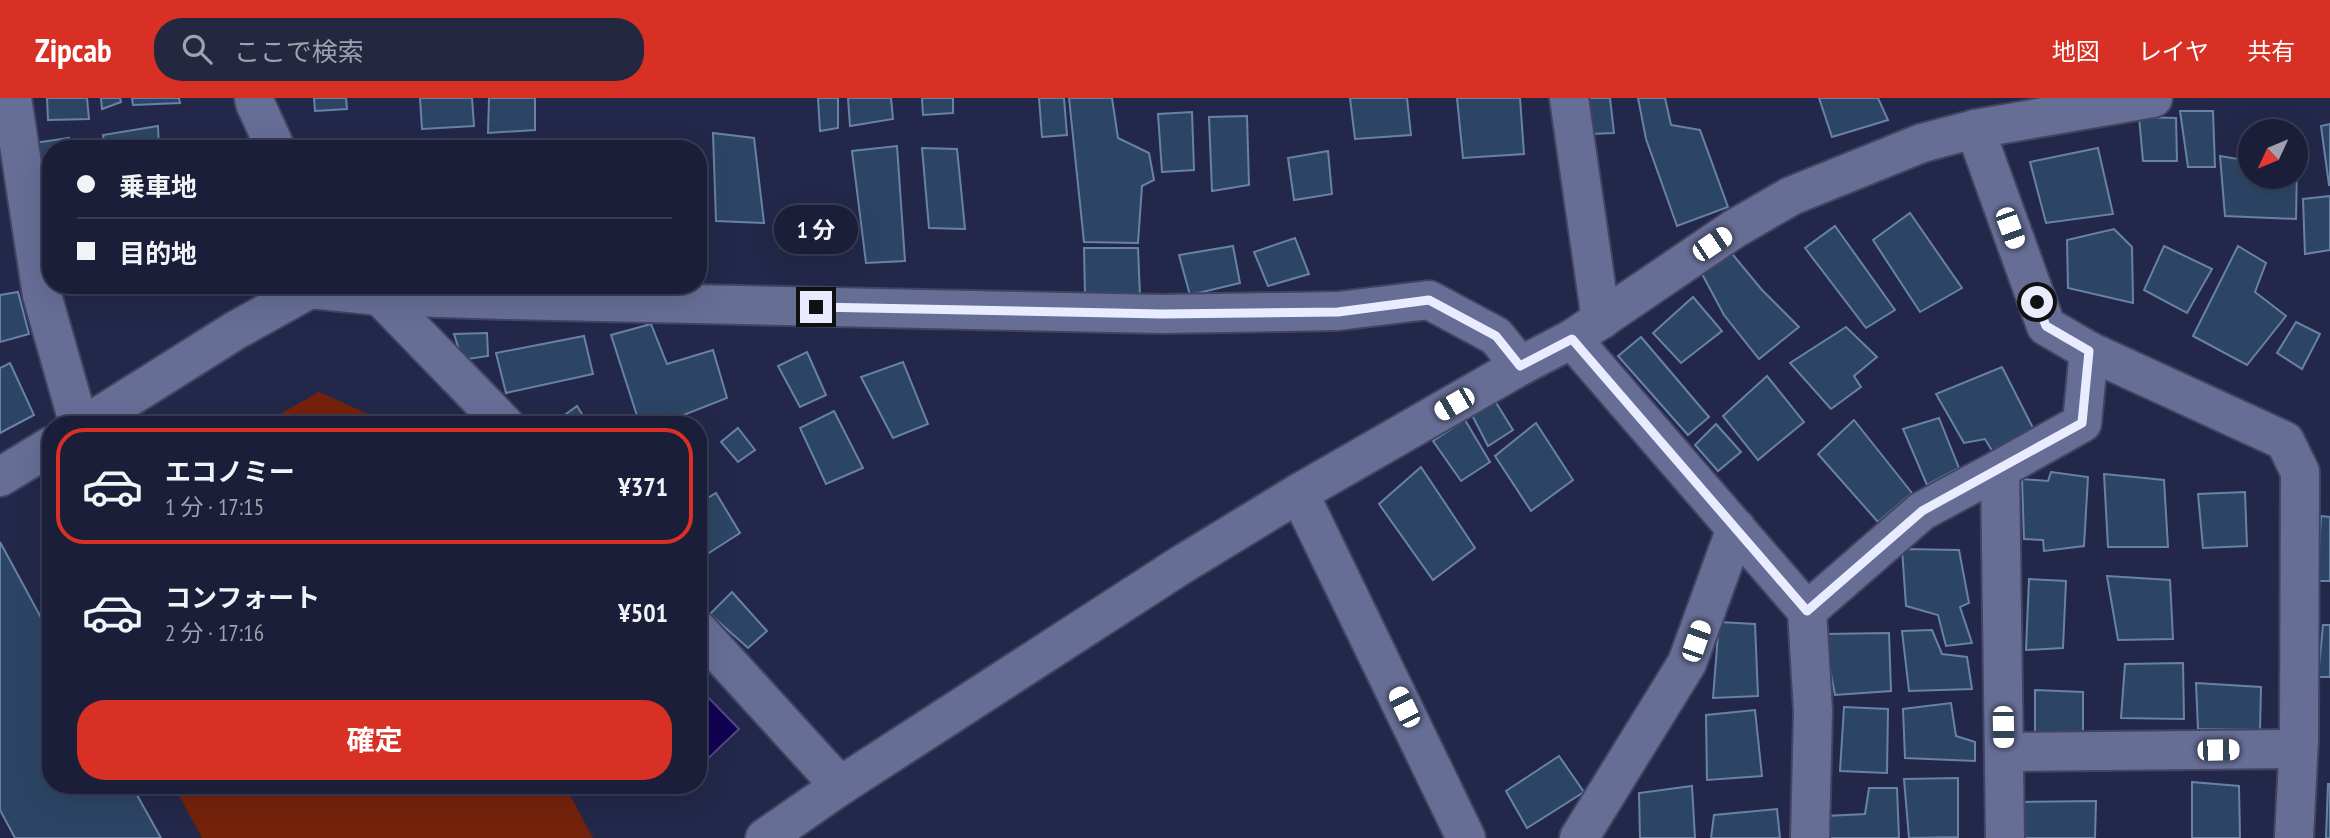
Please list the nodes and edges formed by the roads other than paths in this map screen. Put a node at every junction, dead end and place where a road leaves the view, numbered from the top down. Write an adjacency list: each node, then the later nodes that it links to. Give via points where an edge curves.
1 (12, 98): 13 (street, via 42,295)
2 (254, 98): 6 (street)
3 (1569, 98): 10 (street)
4 (2153, 98): 5 (street)
5 (1975, 129): 10 (street, via 1922,143 1791,196); 11 (street, via 2046,326)
6 (272, 140)
7 (301, 294): 14 (street)
8 (358, 294): 15 (street)
9 (460, 294): 12 (street, via 1162,314 1338,312 1429,300 1496,336)
10 (1587, 329): 12 (street); 20 (street)
11 (2089, 351): 17 (street, via 2082,423); 23 (street, via 2285,441 2300,472)
12 (1520, 366): 19 (street)
13 (76, 416)
14 (99, 416)
15 (495, 416)
16 (42, 451): 18 (street)
17 (2000, 469): 21 (street, via 1922,511); 24 (street)
18 (0, 477)
19 (1299, 493): 25 (street); 27 (street)
20 (1736, 528): 21 (street); 28 (street, via 1688,663)
21 (1807, 611): 29 (street, via 1813,711)
22 (707, 640): 25 (street)
23 (2298, 748): 24 (street); 31 (street)
24 (2004, 752): 30 (street)
25 (840, 786): 26 (street)
26 (765, 838)
27 (1466, 838)
28 (1579, 838)
29 (1810, 838)
30 (2005, 838)
31 (2294, 838)

